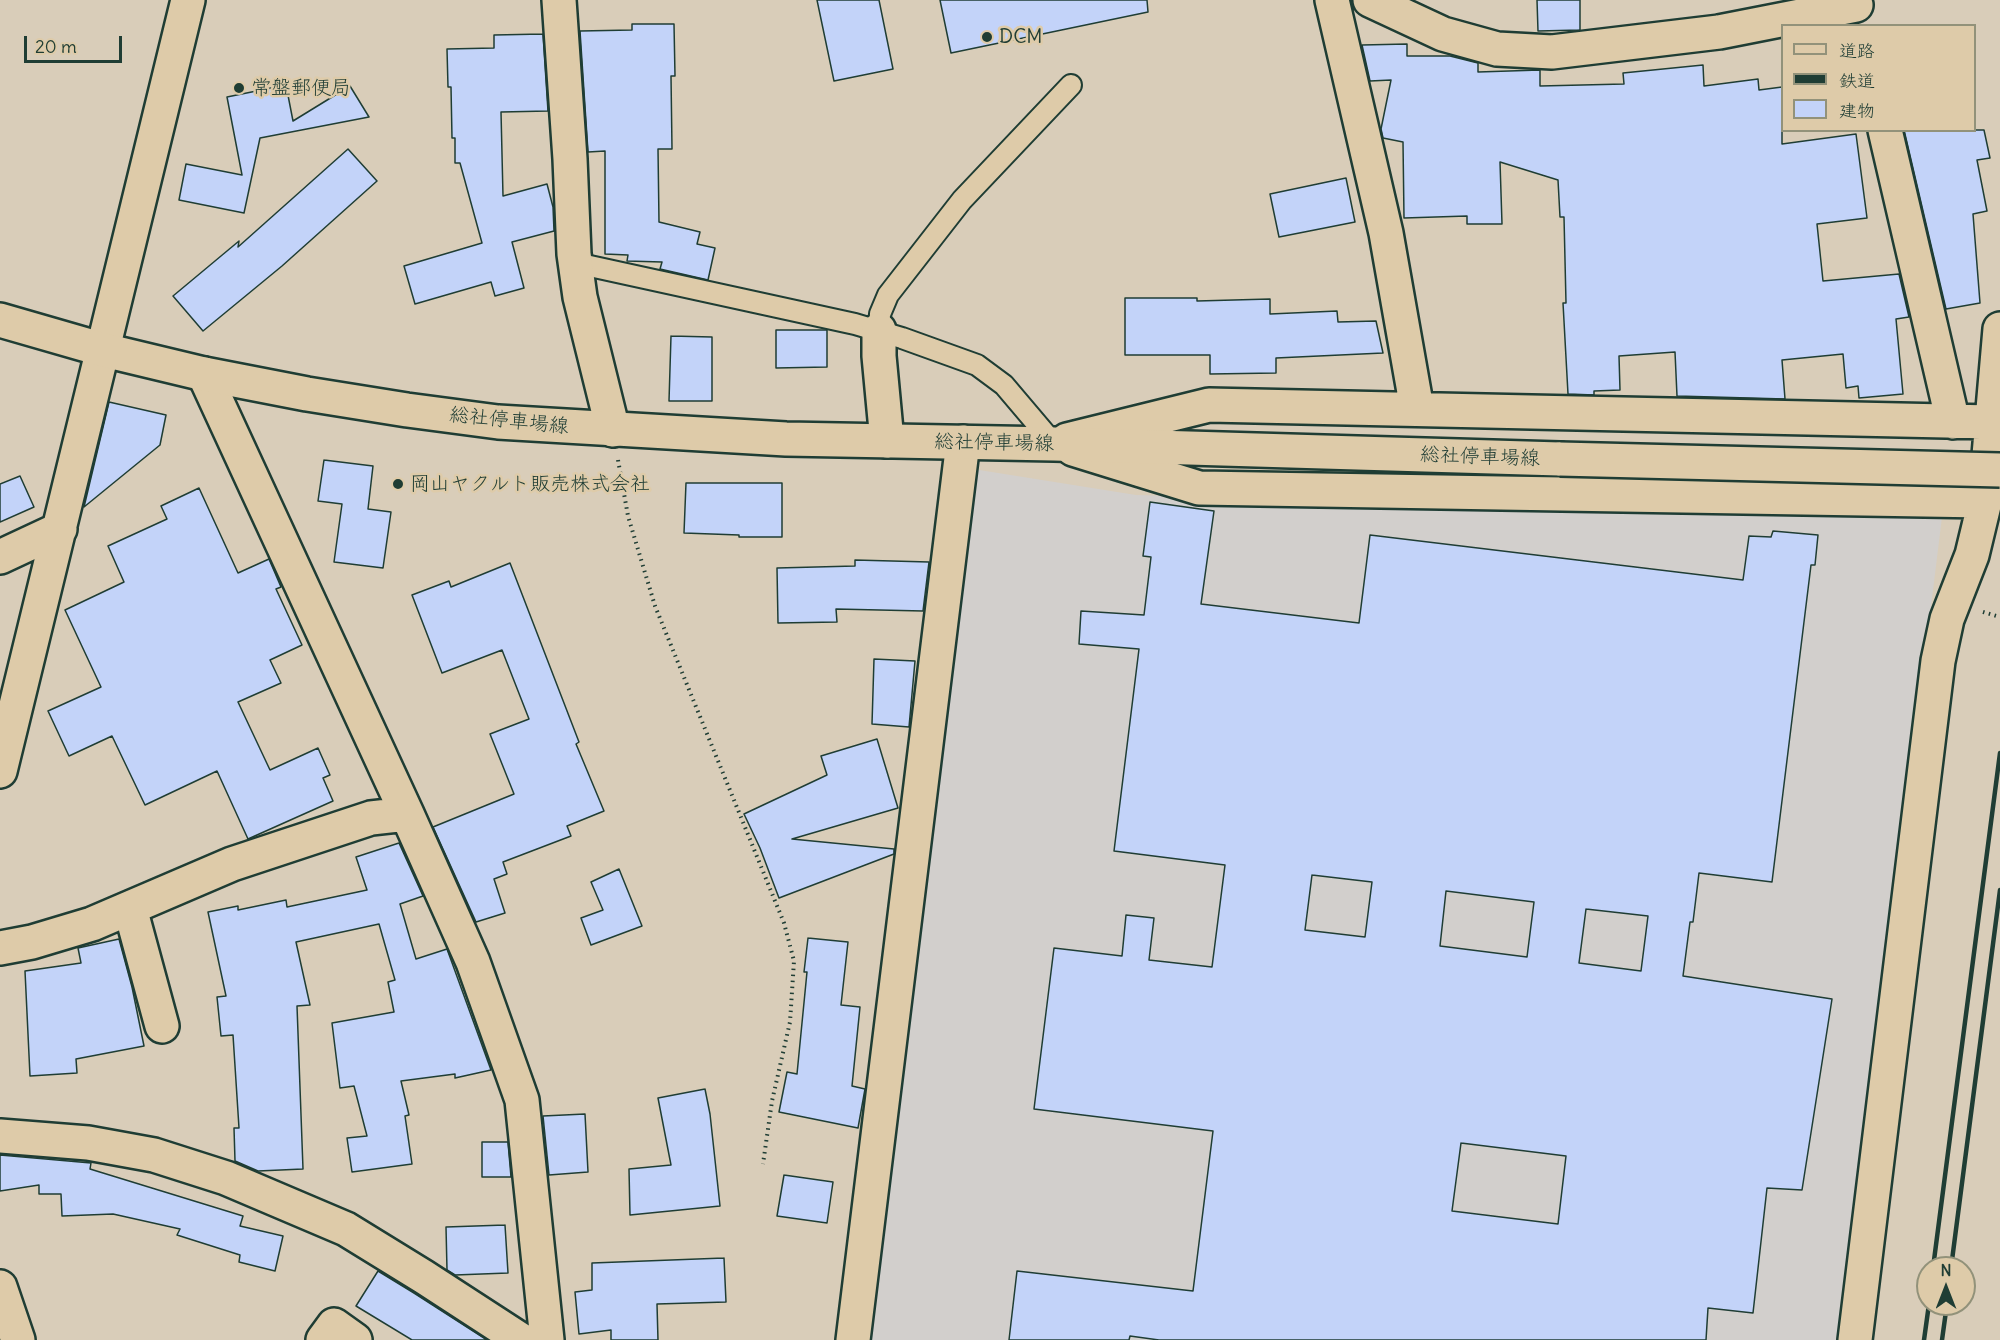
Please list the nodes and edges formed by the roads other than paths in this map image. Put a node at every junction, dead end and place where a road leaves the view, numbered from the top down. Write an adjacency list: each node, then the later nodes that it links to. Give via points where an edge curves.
1 (188, 0): 12 (street)
2 (559, 0): 8 (street)
3 (1332, 0): 14 (street, via 1386,234)
4 (1370, 0): 5 (street, via 1443,34 1497,49 1552,52)
5 (1858, 10)
6 (1071, 85): 11 (lane, via 962,200 888,295 880,314)
7 (1885, 132): 15 (street)
8 (576, 263): 11 (lane); 17 (street, via 580,297)
9 (0, 320): 12 (street, 総社停車場線)
10 (2000, 329): 16 (street)
11 (879, 330): 18 (street); 20 (lane, via 977,365 1004,385)
12 (104, 350): 13 (street, 総社停車場線); 23 (street)
13 (204, 374): 17 (street, 総社停車場線, via 407,410 498,422); 26 (street)
14 (1417, 409): 15 (street); 20 (street, via 1209,405)
15 (1953, 422): 16 (street)
16 (1992, 422): 22 (street)
17 (613, 430): 18 (street, 総社停車場線)
18 (887, 441): 19 (street, 総社停車場線)
19 (963, 442): 20 (street, 総社停車場線); 37 (street)
20 (1054, 444): 21 (street, 総社停車場線, bridge); 22 (street, via 1199,488)
21 (2000, 470)
22 (1985, 501): 38 (street, via 1972,555 1947,619 1938,661)
23 (60, 528): 24 (street); 25 (street)
24 (0, 557)
25 (0, 771)
26 (407, 814): 27 (street, via 371,818 232,864); 36 (street, via 472,962 522,1100)
27 (130, 909): 28 (street, via 93,924); 29 (street)
28 (0, 948)
29 (162, 1026)
30 (0, 1136): 35 (street, via 88,1143 154,1155 226,1178 346,1229)
31 (0, 1287): 32 (street)
32 (18, 1340)
33 (323, 1340): 34 (street, via 334,1325)
34 (355, 1340)
35 (521, 1340)
36 (547, 1340)
37 (853, 1340)
38 (1855, 1340)

